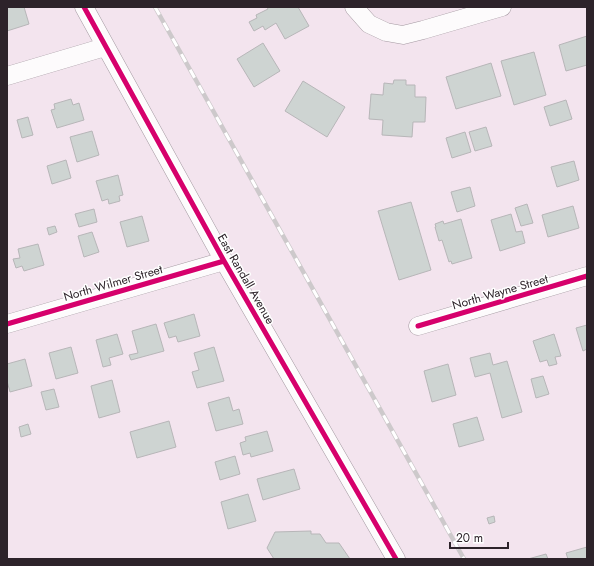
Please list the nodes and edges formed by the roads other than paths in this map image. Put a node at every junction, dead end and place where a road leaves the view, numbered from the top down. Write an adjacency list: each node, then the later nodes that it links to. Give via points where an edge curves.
1 (84, 7): 4 (street, East Randall Avenue)
2 (354, 7): 3 (street, via 369,24 386,32 403,35)
3 (502, 7)
4 (106, 47): 5 (street); 6 (street, East Randall Avenue)
5 (7, 76)
6 (224, 261): 8 (street, North Wilmer Street); 10 (street, East Randall Avenue)
7 (587, 276): 9 (street, North Wayne Street)
8 (7, 324)
9 (418, 326)
10 (396, 559)

